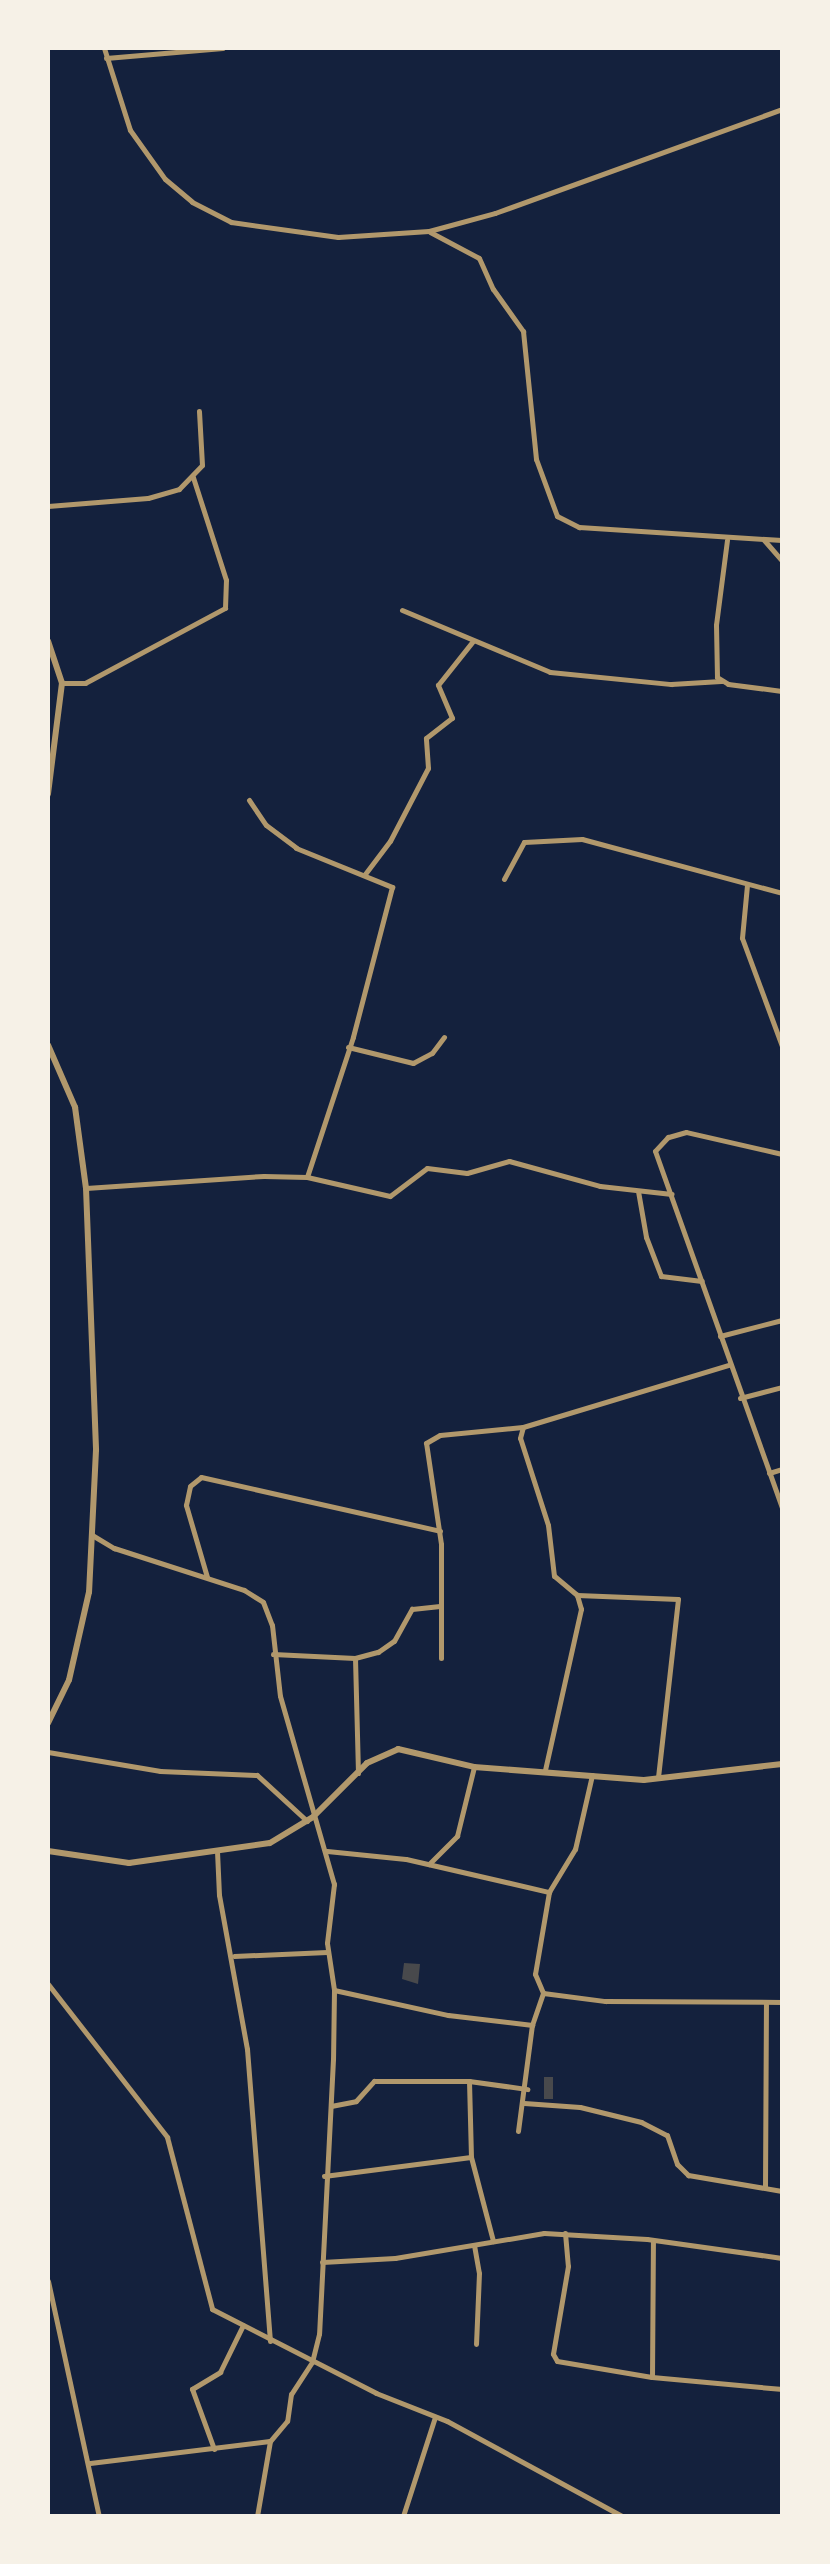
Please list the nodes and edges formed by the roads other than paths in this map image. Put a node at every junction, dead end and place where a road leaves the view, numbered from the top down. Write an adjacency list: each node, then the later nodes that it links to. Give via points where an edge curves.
1 (104, 48): 3 (street)
2 (223, 48): 3 (street)
3 (106, 58): 5 (street, via 121,113 148,158 165,179 213,216 338,237)
4 (782, 109): 5 (street, via 577,186)
5 (429, 231): 9 (street, via 479,258 498,297 521,326 536,459 557,516 579,527 657,528)
6 (199, 411): 7 (street, via 202,465)
7 (193, 477): 8 (street, via 165,495); 17 (street, via 226,580 225,608 85,683)
8 (48, 506)
9 (727, 540): 10 (street); 16 (street, via 715,635 715,670)
10 (763, 540): 11 (street); 12 (street)
11 (782, 540)
12 (782, 561)
13 (402, 610): 15 (street)
14 (48, 641): 17 (street)
15 (473, 641): 16 (street, via 550,672 656,683); 22 (street, via 438,685 452,716 426,738 428,768 390,841)
16 (721, 681): 18 (street)
17 (62, 683): 19 (street)
18 (782, 691)
19 (52, 722): 20 (street)
20 (48, 794)
21 (249, 800): 22 (street, via 266,825 296,848)
22 (365, 874): 29 (street, via 392,888)
23 (504, 879): 24 (street, via 524,842 582,839)
24 (747, 885): 25 (street); 28 (street, via 742,938)
25 (782, 893)
26 (444, 1037): 29 (street, via 432,1053 413,1063)
27 (48, 1045): 32 (street, via 73,1099)
28 (782, 1046)
29 (348, 1047): 31 (street)
30 (782, 1154): 34 (street, via 701,1133 668,1137 655,1155)
31 (307, 1177): 32 (street); 33 (street, via 390,1196 427,1168 467,1173 509,1161)
32 (86, 1188): 46 (street, via 96,1450)
33 (638, 1191): 34 (street); 35 (street, via 646,1237 661,1276)
34 (672, 1194): 35 (street)
35 (702, 1281): 37 (street)
36 (782, 1320): 37 (street)
37 (720, 1336): 38 (street)
38 (728, 1365): 40 (street); 41 (street)
39 (782, 1387): 40 (street)
40 (740, 1398): 43 (street)
41 (523, 1427): 45 (street, via 428,1440 426,1460); 48 (street, via 520,1438 548,1525 554,1576)
42 (782, 1469): 43 (street)
43 (769, 1473): 44 (street)
44 (782, 1508)
45 (440, 1531): 47 (street, via 201,1477 190,1486 186,1505); 49 (street)
46 (92, 1535): 47 (street, via 114,1548); 53 (street, via 78,1647)
47 (207, 1578): 50 (street, via 261,1600 270,1617)
48 (577, 1595): 57 (street, via 581,1609 576,1639); 60 (street, via 678,1599)
49 (440, 1606): 51 (street, via 412,1609 389,1647); 52 (street)
50 (273, 1654): 51 (street); 61 (street)
51 (355, 1658): 58 (street)
52 (441, 1658)
53 (48, 1723)
54 (48, 1752): 61 (street, via 160,1771 257,1775)
55 (782, 1764): 60 (street)
56 (474, 1767): 57 (street); 58 (street, via 398,1749 374,1758); 65 (street, via 457,1836)
57 (545, 1770): 59 (street)
58 (358, 1773): 61 (street)
59 (592, 1775): 60 (street); 66 (street, via 575,1849)
60 (658, 1778)
61 (310, 1819): 63 (street, via 270,1843); 64 (street)
62 (48, 1851): 63 (street, via 129,1863)
63 (217, 1851): 68 (street, via 219,1895)
64 (327, 1851): 65 (street); 67 (street, via 336,1896)
65 (428, 1865): 66 (street)
66 (549, 1892): 71 (street, via 535,1974)
67 (327, 1952): 68 (street); 70 (street)
68 (234, 1956): 92 (street, via 247,2049)
69 (48, 1984): 91 (street, via 167,2137 212,2309)
70 (334, 1990): 74 (street, via 448,2015); 78 (street)
71 (543, 1993): 72 (street, via 605,2001); 74 (street)
72 (766, 2002): 73 (street); 82 (street)
73 (782, 2002)
74 (532, 2025): 76 (street)
75 (469, 2081): 76 (street); 78 (street, via 374,2081 356,2101); 80 (street)
76 (527, 2089): 77 (street)
77 (524, 2103): 79 (street); 82 (street, via 580,2107 641,2122 670,2138 683,2173)
78 (331, 2106): 81 (street)
79 (518, 2131)
80 (471, 2157): 81 (street); 85 (street)
81 (324, 2176): 89 (street)
82 (765, 2188): 83 (street)
83 (782, 2191)
84 (565, 2233): 85 (street); 86 (street); 95 (street, via 568,2266 554,2357)
85 (493, 2241): 87 (street)
86 (653, 2241): 88 (street); 95 (street)
87 (474, 2245): 89 (street, via 395,2258); 93 (street, via 479,2273)
88 (782, 2258)
89 (322, 2262): 94 (street, via 319,2334)
90 (48, 2281): 100 (street)
91 (243, 2325): 92 (street); 99 (street, via 220,2372 192,2389)
92 (270, 2341): 94 (street)
93 (476, 2344)
94 (312, 2362): 97 (street); 98 (street, via 291,2394 285,2424)
95 (652, 2377): 96 (street)
96 (782, 2389)
97 (435, 2417): 103 (street); 104 (street)
98 (270, 2441): 99 (street); 102 (street)
99 (214, 2450): 100 (street)
100 (90, 2463): 101 (street)
101 (99, 2516)
102 (257, 2516)
103 (403, 2516)
104 (622, 2516)

